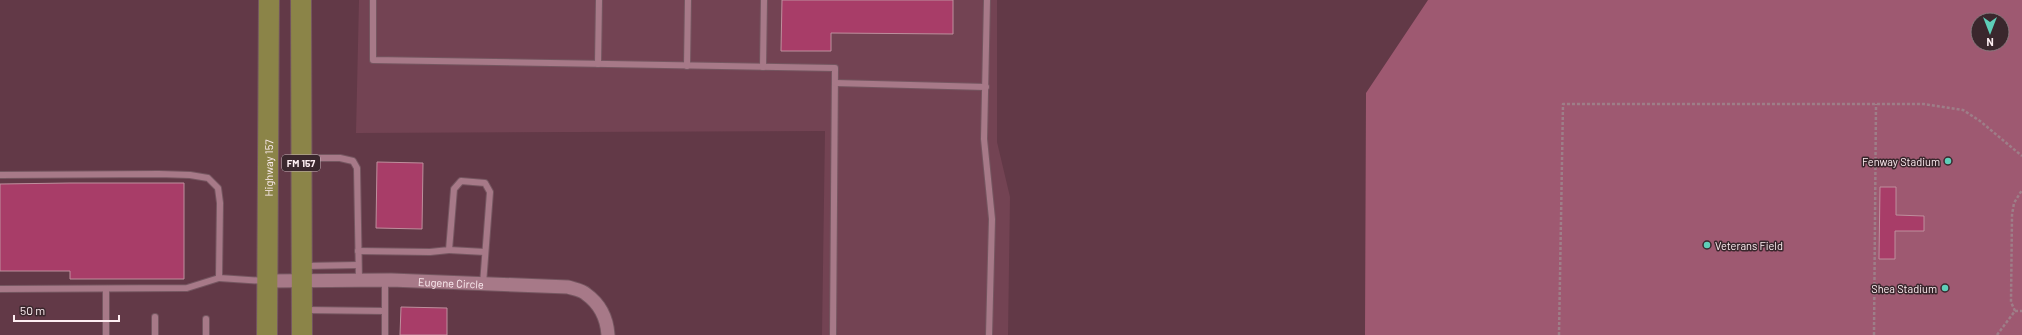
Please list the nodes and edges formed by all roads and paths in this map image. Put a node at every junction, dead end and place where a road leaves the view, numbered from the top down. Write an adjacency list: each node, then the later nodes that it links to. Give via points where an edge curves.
1 (269, 0): 26 (main road, Highway 157 / FM 157)
2 (301, 0): 15 (main road, FM 157)
3 (373, 0): 8 (lane, via 373,60)
4 (599, 0): 8 (lane)
5 (688, 0): 9 (lane)
6 (764, 0): 10 (lane)
7 (987, 0): 12 (lane)
8 (598, 64): 9 (lane)
9 (687, 66): 10 (lane)
10 (763, 67): 11 (lane, via 835,68)
11 (835, 83): 12 (lane); 43 (lane)
12 (986, 87): 44 (lane, via 984,140 992,219)
13 (1876, 104): 14 (path, via 1924,104 1963,110); 45 (path, via 1563,104); 46 (path)
14 (2022, 156)
15 (301, 158): 19 (lane, via 340,158 353,161 357,168); 22 (main road, FM 157)
16 (0, 175): 23 (lane, via 160,174 208,178 218,188 220,203)
17 (2022, 190): 32 (path, via 2014,203 2012,215 2011,302)
18 (449, 250): 19 (lane); 20 (lane); 20 (lane, via 454,189 462,181 485,183 490,192)
19 (358, 251): 21 (lane)
20 (485, 252): 27 (lane)
21 (358, 265): 22 (lane); 24 (lane)
22 (302, 274): 24 (street, Eugene Circle); 26 (street, Eugene Circle); 30 (main road, FM 157)
23 (219, 278): 26 (lane); 29 (lane, via 187,288)
24 (359, 280): 25 (street, Eugene Circle)
25 (385, 280): 27 (street, Eugene Circle); 31 (lane)
26 (267, 281): 39 (main road, Highway 157 / FM 157)
27 (483, 284): 42 (street, Eugene Circle, via 568,288 586,293 607,321)
28 (0, 289): 29 (lane)
29 (106, 289): 36 (lane)
30 (302, 310): 31 (lane); 40 (main road, FM 157)
31 (385, 311): 41 (lane)
32 (2015, 311): 33 (path); 47 (path)
33 (2022, 311)
34 (155, 317): 37 (lane)
35 (206, 319): 38 (lane)
36 (106, 335)
37 (155, 335)
38 (206, 335)
39 (266, 335)
40 (302, 335)
41 (385, 335)
42 (608, 335)
43 (833, 335)
44 (990, 335)
45 (1559, 335)
46 (1874, 335)
47 (1997, 335)

